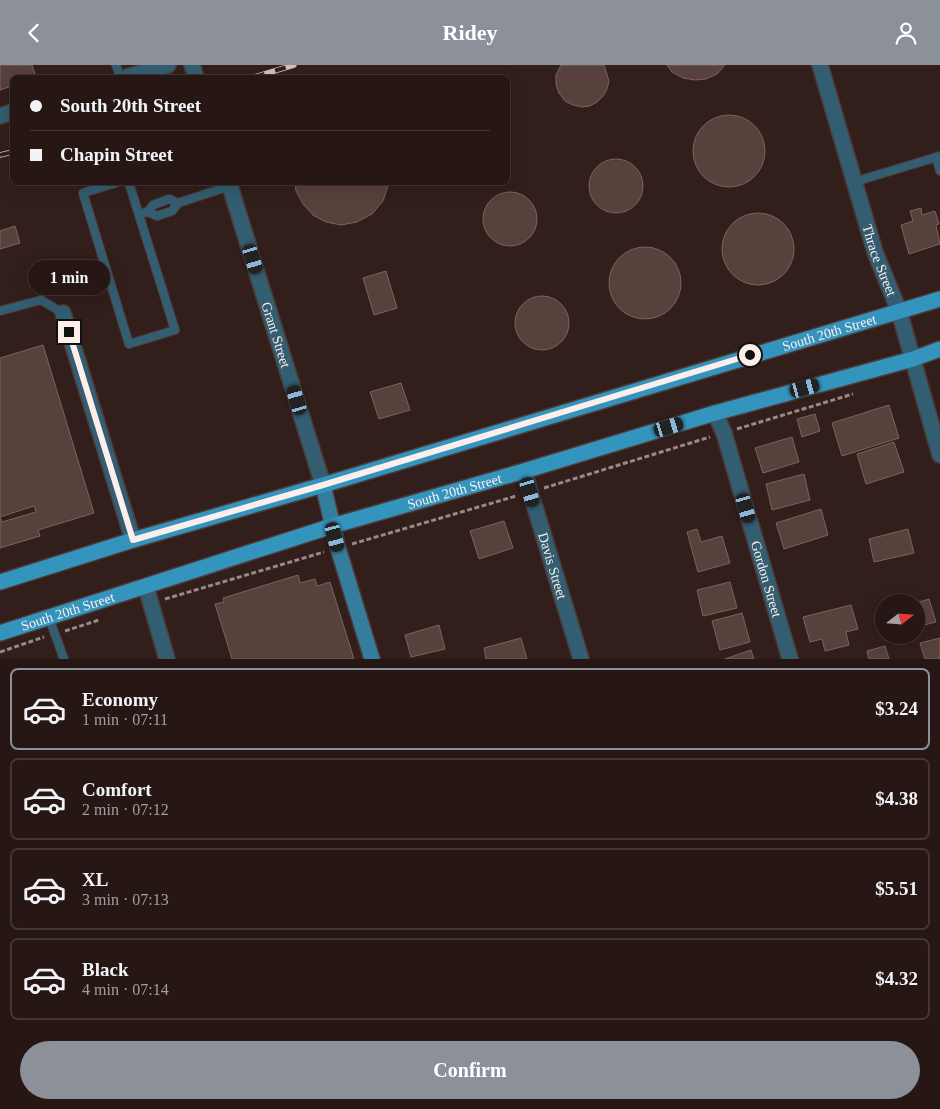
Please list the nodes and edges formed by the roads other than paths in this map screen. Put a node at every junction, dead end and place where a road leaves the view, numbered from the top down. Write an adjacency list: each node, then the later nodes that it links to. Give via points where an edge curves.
1 (168, 65): 3 (street)
2 (820, 65): 6 (street, Thrace Street)
3 (134, 75)
4 (938, 156): 5 (lane); 6 (lane)
5 (940, 171)
6 (854, 182): 16 (street, Thrace Street, via 875,252)
7 (109, 185): 13 (lane, via 83,193 129,344 175,330)
8 (130, 185): 13 (lane)
9 (226, 185): 11 (lane)
10 (229, 185): 23 (street, Grant Street)
11 (178, 203): 12 (lane, via 170,199 153,205); 12 (lane, via 172,211 156,216)
12 (148, 212): 13 (lane)
13 (139, 215)
14 (940, 299): 16 (main road, South 20th Street)
15 (0, 311): 17 (lane, via 41,300)
16 (899, 311): 19 (street, Thrace Street); 23 (main road, South 20th Street)
17 (63, 313): 25 (street)
18 (940, 349): 19 (main road, South 20th Street)
19 (913, 359): 20 (main road, South 20th Street); 21 (street, Thrace Street)
20 (716, 413): 22 (main road, South 20th Street); 34 (street, Gordon Street)
21 (940, 455)
22 (524, 471): 24 (main road, South 20th Street); 33 (street, Davis Street)
23 (323, 485): 24 (street, Grant Street); 25 (main road, South 20th Street)
24 (332, 526): 27 (main road, South 20th Street); 32 (street, Grant Street)
25 (133, 540): 26 (main road, South 20th Street)
26 (0, 582)
27 (146, 587): 28 (main road, South 20th Street); 31 (street)
28 (49, 618): 29 (main road, South 20th Street); 30 (lane)
29 (0, 633)
30 (64, 659)
31 (167, 659)
32 (372, 659)
33 (581, 659)
34 (790, 659)

